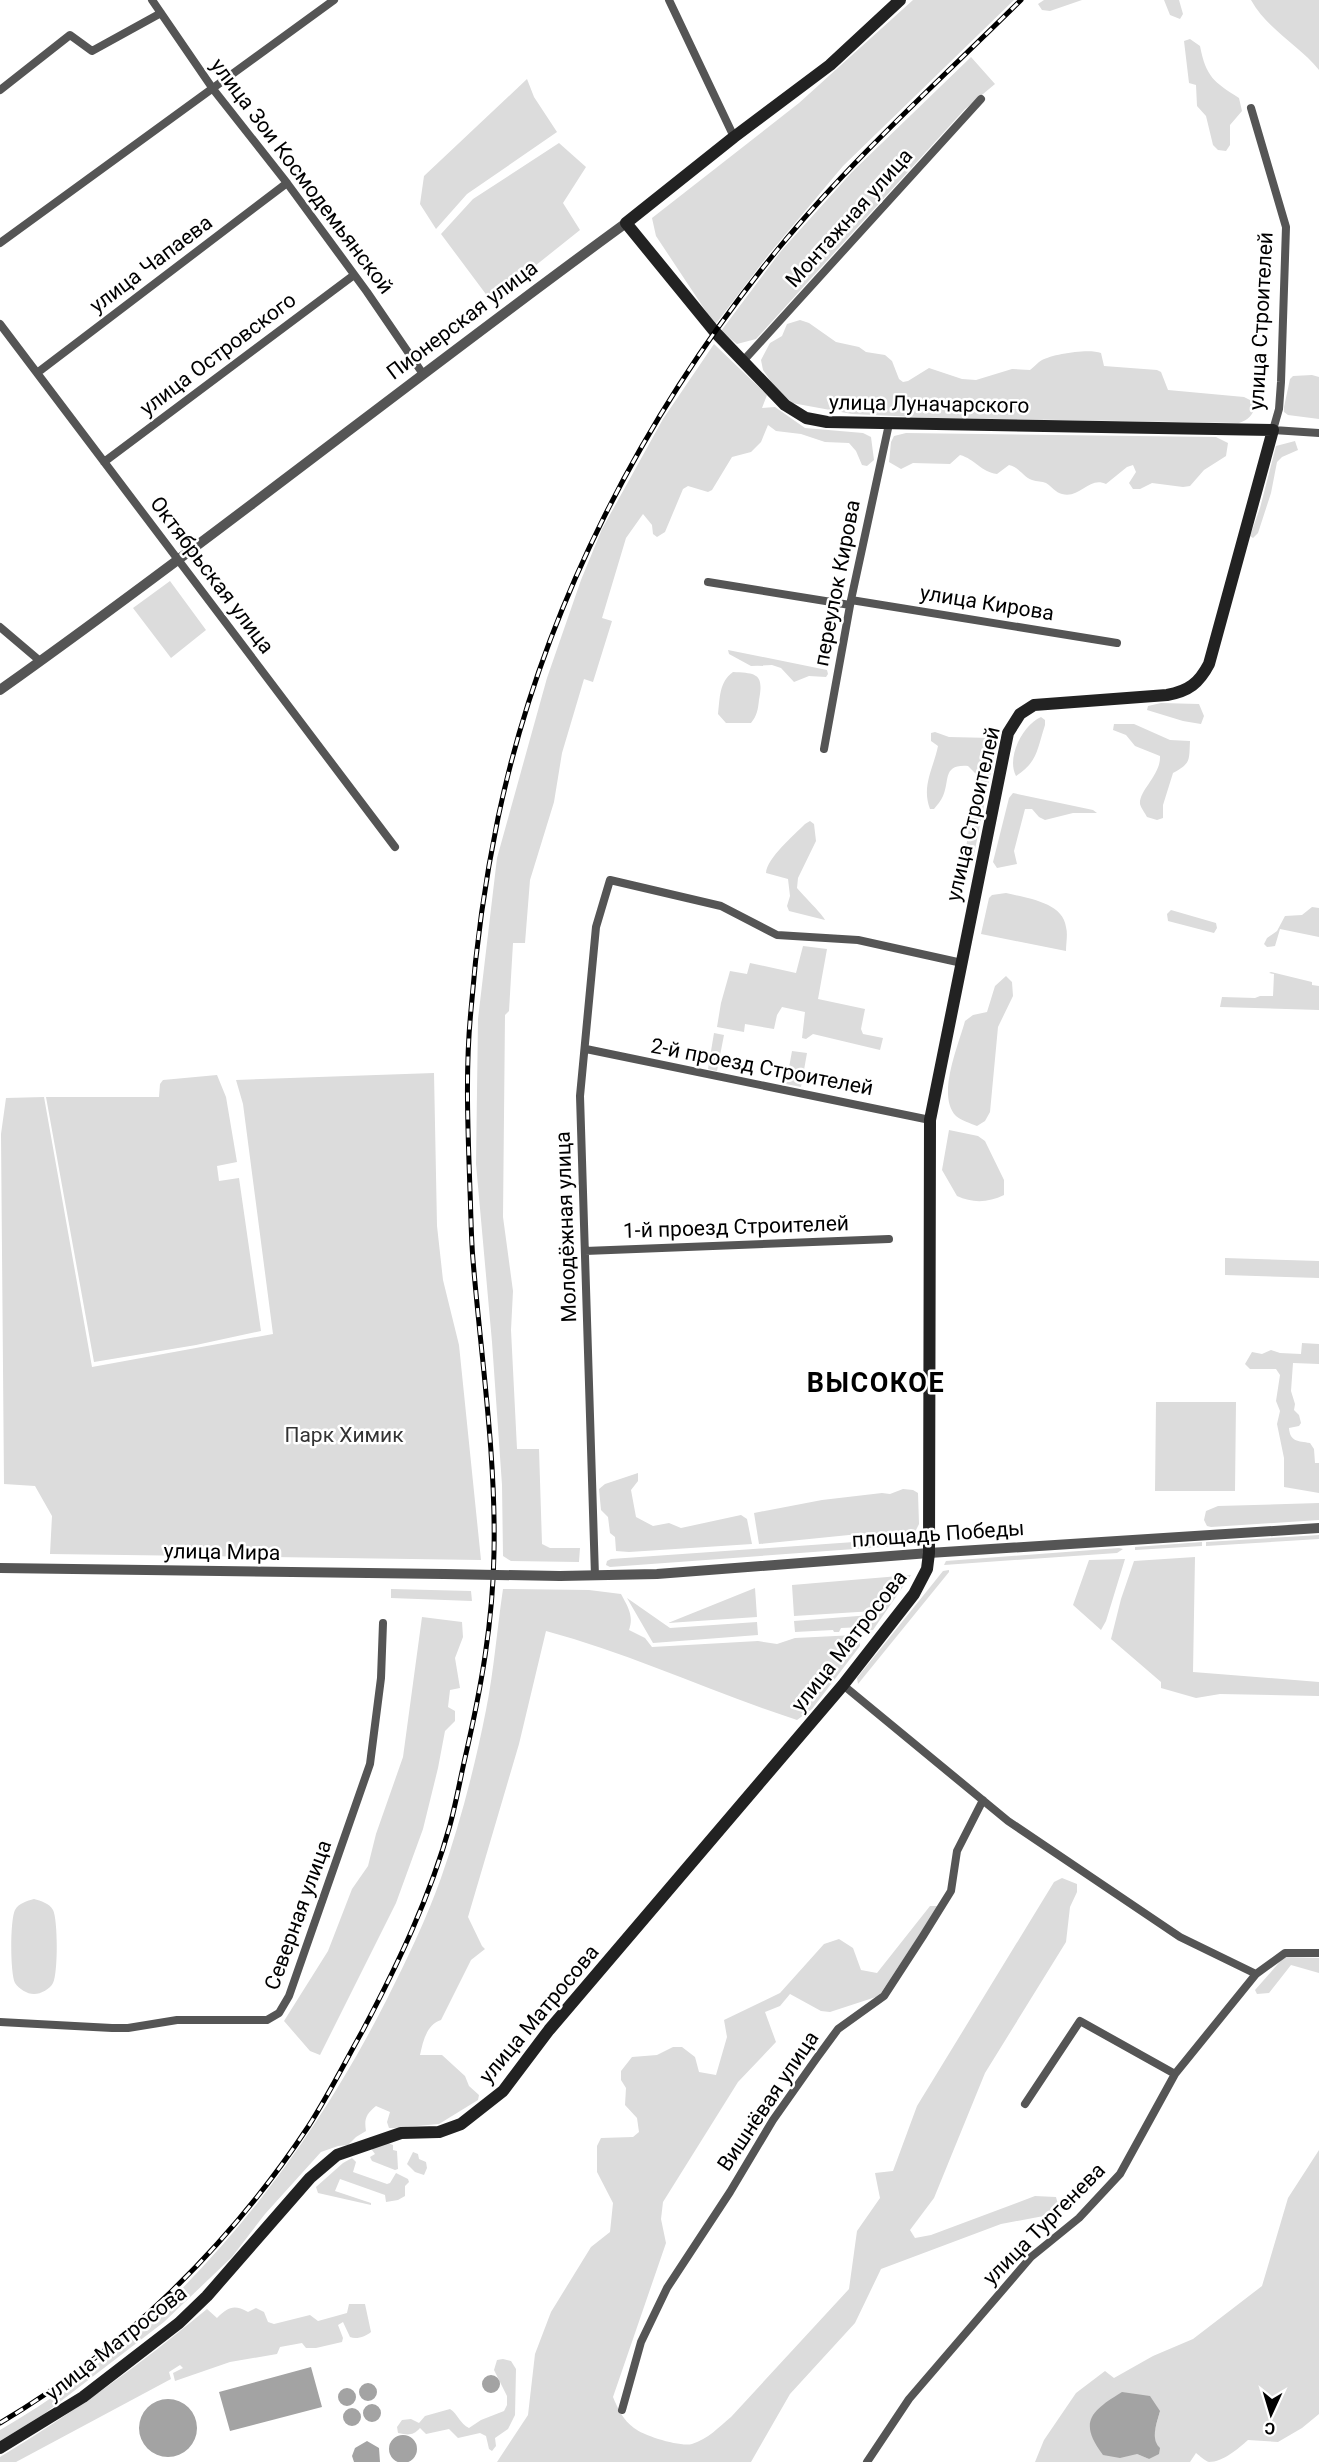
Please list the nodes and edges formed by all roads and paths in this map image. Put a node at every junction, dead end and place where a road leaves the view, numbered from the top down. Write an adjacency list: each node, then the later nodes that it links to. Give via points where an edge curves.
1 (152, 0): 5 (street, улица Зои Космодемьянской)
2 (334, 0): 6 (street)
3 (669, 0): 10 (street)
4 (900, 0): 10 (main road, Пионерская улица, via 830,65)
5 (161, 13): 6 (street, улица Зои Космодемьянской); 7 (street, via 92,51 70,35)
6 (213, 89): 11 (street, улица Зои Космодемьянской); 13 (street)
7 (0, 90)
8 (981, 99): 16 (street, Монтажная улица)
9 (1251, 108): 20 (street, улица Строителей, via 1286,227 1281,382)
10 (734, 137): 12 (main road, Пионерская улица)
11 (287, 183): 14 (street, улица Зои Космодемьянской); 17 (street, улица Чапаева)
12 (626, 223): 16 (main road, улица Луначарского, via 715,333); 18 (street, Пионерская улица)
13 (0, 243)
14 (354, 275): 18 (street, улица Зои Космодемьянской); 22 (street, улица Островского)
15 (0, 324): 17 (street, Октябрьская улица)
16 (744, 360): 19 (main road, улица Луначарского, via 785,405 806,418)
17 (37, 373): 22 (street, Октябрьская улица)
18 (423, 374): 23 (street, Пионерская улица)
19 (888, 424): 20 (main road, улица Луначарского); 25 (street, переулок Кирова)
20 (1273, 430): 21 (street, улица Луначарского); 32 (main road, улица Строителей, via 1209,664 1199,682 1167,695 1034,705 1013,722)
21 (1319, 434)
22 (104, 462): 23 (street, Октябрьская улица)
23 (177, 560): 28 (street, Пионерская улица); 31 (street, Октябрьская улица)
24 (708, 582): 25 (street, улица Кирова)
25 (850, 602): 27 (street, улица Кирова); 30 (street, переулок Кирова)
26 (0, 627): 28 (street)
27 (1117, 643)
28 (40, 661): 29 (street, Пионерская улица)
29 (0, 690)
30 (824, 749)
31 (395, 847)
32 (962, 963): 33 (street, Молодёжная улица, via 858,940 777,935 721,906 610,880 596,927); 34 (main road, улица Строителей)
33 (586, 1049): 34 (street, 2-й проезд Строителей); 36 (street, Молодёжная улица, via 580,1096)
34 (930, 1120): 38 (main road, улица Строителей)
35 (889, 1239): 36 (street, 1-й проезд Строителей)
36 (585, 1251): 41 (street, Молодёжная улица)
37 (1319, 1528): 38 (street, площадь Победы)
38 (929, 1553): 41 (street, площадь Победы); 43 (main road, улица Матросова, via 927,1569 914,1594)
39 (0, 1568): 40 (street, улица Мира, bridge)
40 (560, 1576): 41 (street, площадь Победы)
41 (595, 1576)
42 (383, 1623): 47 (street, Северная улица, via 381,1678 370,1764 289,1996 279,2013 267,2020 177,2020 120,2028)
43 (843, 1685): 44 (street); 51 (main road, улица Матросова, via 549,2030 504,2091 461,2124 439,2132 401,2133 337,2155 310,2178 179,2323 83,2397)
44 (983, 1800): 46 (street, via 1180,1937); 50 (street, Вишнёвая улица, via 957,1851 951,1891 923,1936 884,1996 838,2029 816,2059 667,2288 641,2342)
45 (1319, 1953): 46 (street, улица Тургенева, via 1285,1953)
46 (1256, 1974): 48 (street, улица Тургенева)
47 (0, 2022)
48 (1175, 2074): 49 (street, via 1080,2021); 52 (street, улица Тургенева, via 1119,2174 1079,2218 1031,2257 909,2398)
49 (1024, 2104)
50 (622, 2410)
51 (0, 2448)
52 (867, 2462)

